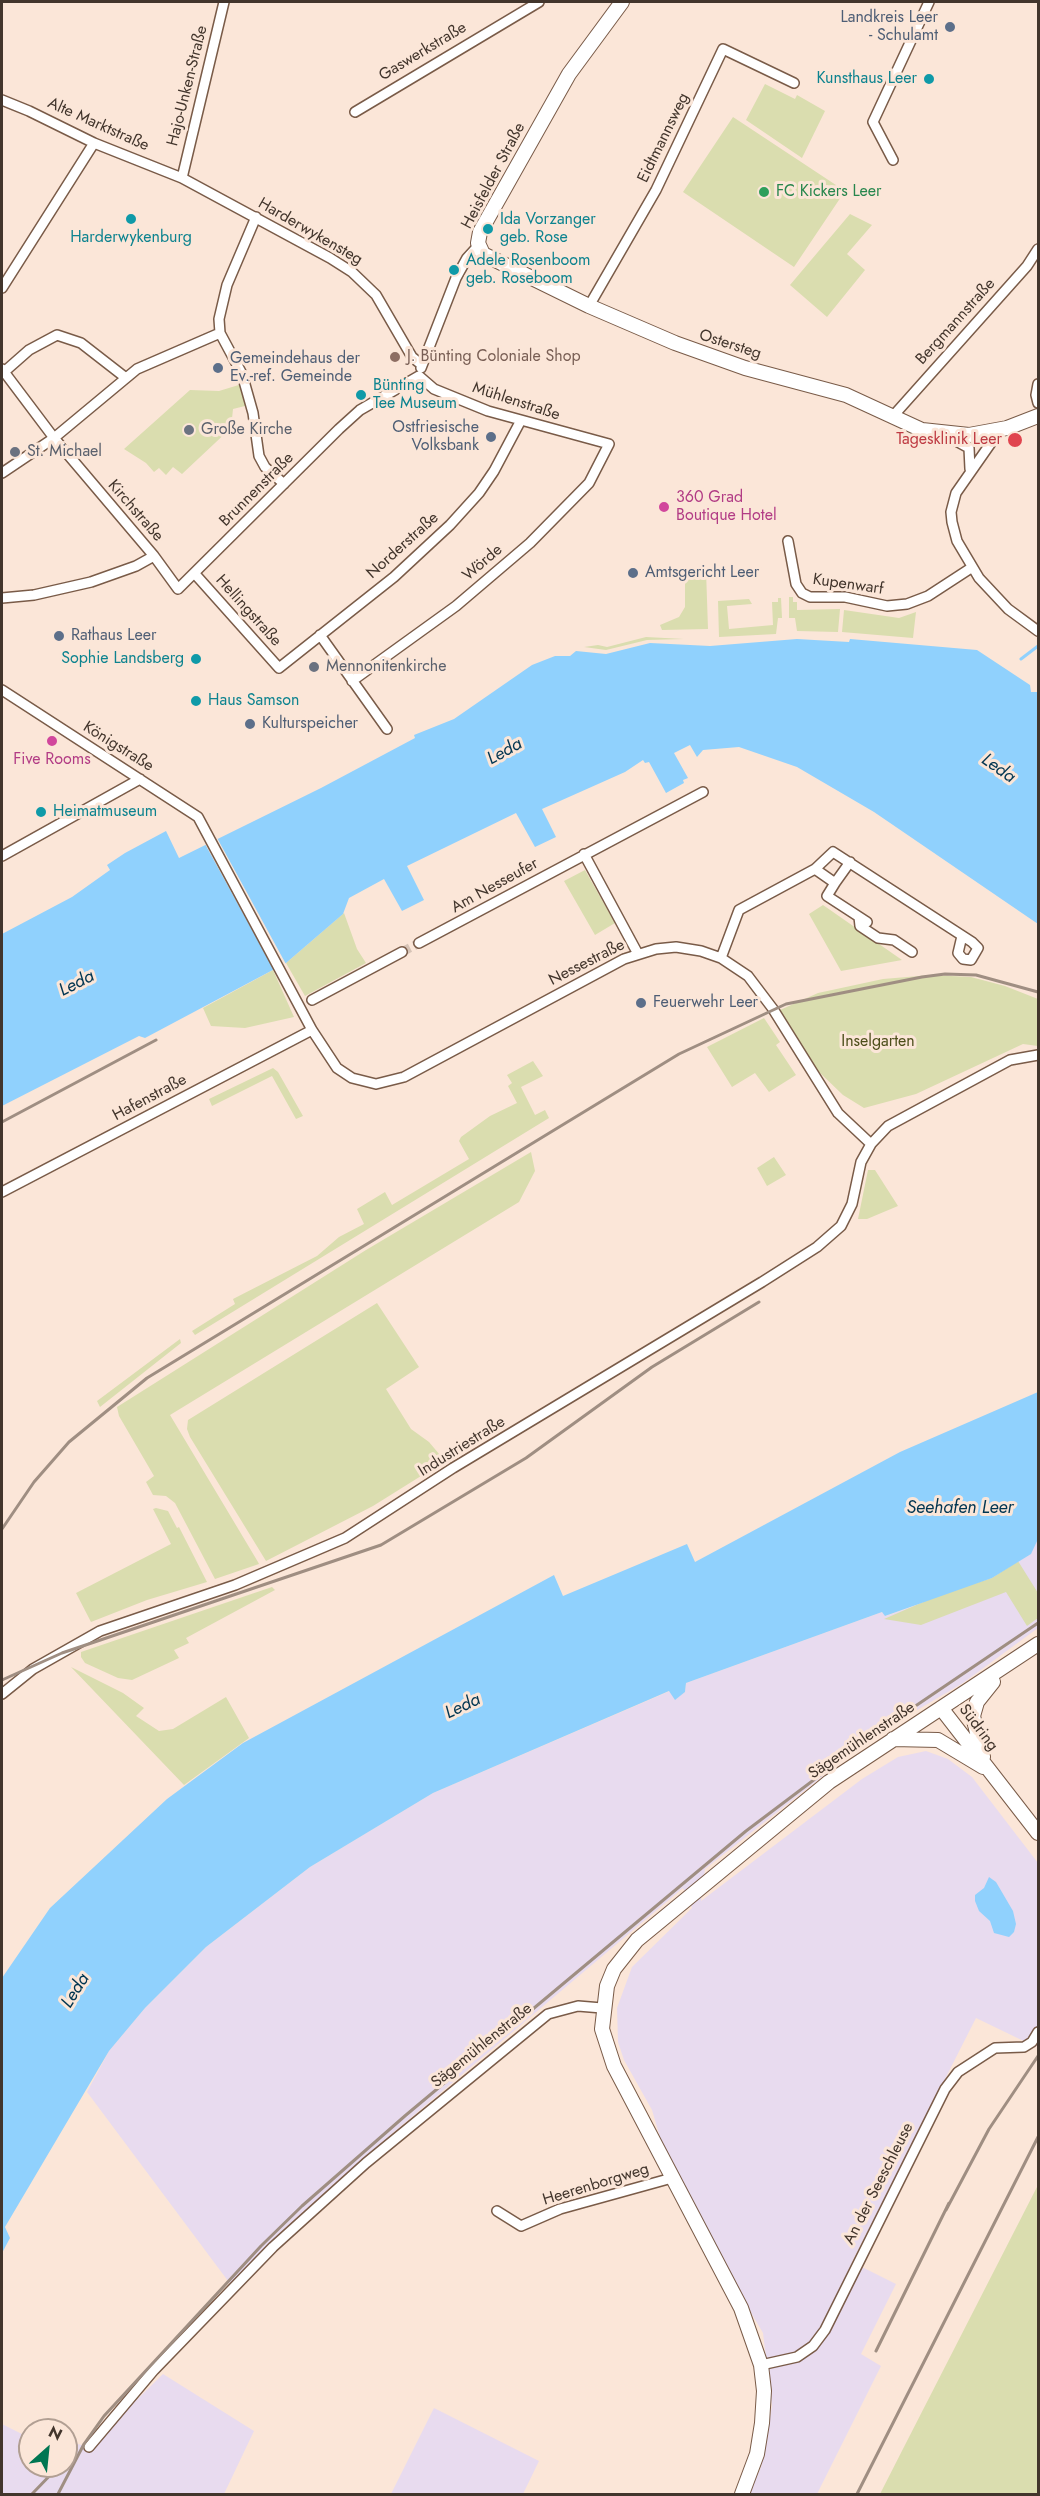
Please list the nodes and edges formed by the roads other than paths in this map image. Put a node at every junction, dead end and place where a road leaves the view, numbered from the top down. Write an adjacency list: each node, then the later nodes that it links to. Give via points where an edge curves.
1 (224, 2): 10 (street, Hajo-Unken-Straße)
2 (539, 2): 7 (street, Gaswerkstraße)
3 (622, 2): 12 (main road, Heisfelder Straße, via 569,74 480,232)
4 (929, 2): 9 (street, via 873,122)
5 (794, 83): 15 (street, Eidtmannsweg, via 723,49 656,190)
6 (2, 100): 8 (street, Alte Marktstraße)
7 (356, 112)
8 (94, 143): 10 (street, Alte Marktstraße); 14 (street)
9 (893, 160)
10 (182, 178): 11 (street, Harderwykensteg)
11 (256, 217): 16 (street, via 227,285 219,319); 17 (street, Harderwykensteg, via 330,258 364,282 386,309 412,357)
12 (478, 246): 15 (main road, Ostersteg, via 488,258); 17 (street, Heisfelder Straße, via 452,286)
13 (1038, 249): 23 (street, Bergmannstraße)
14 (2, 288)
15 (589, 306): 23 (main road, Ostersteg, via 724,362 833,391)
16 (220, 333): 20 (street, via 145,364); 32 (street, via 242,374 259,456)
17 (422, 365): 19 (street, Heisfelder Straße)
18 (3, 370): 20 (street, via 57,335 81,343); 28 (street, Kirchstraße)
19 (419, 376): 25 (street, Mühlenstraße, via 434,389); 32 (street, Brunnenstraße, via 360,410)
20 (126, 378): 28 (street)
21 (1038, 384): 22 (street)
22 (1038, 403)
23 (894, 415): 27 (main road, Ostersteg, via 922,430)
24 (1038, 416): 26 (main road, Ostersteg)
25 (520, 422): 29 (street, Mühlenstraße); 40 (street, Norderstraße, via 494,471 450,525 394,577)
26 (1000, 430): 27 (main road, Ostersteg); 31 (street)
27 (945, 435): 31 (street, via 969,448)
28 (54, 438): 30 (street); 34 (street, Kirchstraße)
29 (609, 444): 42 (street, Wörde, via 589,483 530,543 456,606)
30 (2, 473)
31 (969, 473): 35 (street, via 956,493 951,512 954,533)
32 (284, 484): 36 (street, Brunnenstraße)
33 (789, 541): 35 (street, Kupenwarf, via 796,584 810,597 845,597 886,606 907,604 928,597)
34 (154, 556): 37 (street, Kirchstraße); 38 (street, via 91,582)
35 (971, 568): 39 (street, via 1008,609)
36 (195, 573): 37 (street, Brunnenstraße); 41 (street, Hellingstraße)
37 (178, 589)
38 (2, 598)
39 (1038, 631)
40 (320, 635): 41 (street, Norderstraße); 42 (street)
41 (279, 668)
42 (352, 681): 44 (street)
43 (2, 690): 45 (street, Königstraße)
44 (387, 729)
45 (140, 779): 48 (street); 58 (street, Königstraße, via 198,817)
46 (703, 792): 47 (street, Am Nesseufer)
47 (584, 854): 53 (street, Am Nesseufer); 56 (street)
48 (2, 856)
49 (850, 862): 50 (street, via 833,852); 51 (street); 52 (street)
50 (815, 870): 51 (street); 57 (street, via 739,910)
51 (835, 884): 55 (street, via 827,896 863,920 860,926)
52 (962, 936)
53 (419, 943)
54 (402, 952): 59 (street)
55 (912, 952)
56 (638, 954): 57 (street, Nessestraße, via 676,947); 60 (street, Nessestraße, via 389,1083 361,1082 341,1071)
57 (720, 958): 62 (street, Nessestraße, via 758,987 838,1113)
58 (286, 980): 60 (street, Nessestraße)
59 (312, 1000)
60 (312, 1030): 63 (street, Hafenstraße)
61 (1038, 1055): 62 (street, via 1010,1060 924,1105 888,1126)
62 (871, 1144): 66 (street, Industriestraße, via 861,1162 846,1217 835,1233 817,1247 345,1538 235,1585 100,1631 33,1669)
63 (2, 1192)
64 (1038, 1644): 65 (main road, Sägemühlenstraße)
65 (1004, 1669): 67 (main road, Sägemühlenstraße); 69 (main road, Südring, via 977,1702 973,1716)
66 (2, 1694)
67 (941, 1708): 68 (main road, Sägemühlenstraße); 69 (main road, Südring)
68 (891, 1739): 69 (main road, via 938,1740); 71 (main road, Sägemühlenstraße, via 822,1786 637,1940 614,1969)
69 (987, 1769): 70 (main road, Südring)
70 (1038, 1833)
71 (602, 2008): 73 (main road, via 602,2029 614,2066); 76 (street, Sägemühlenstraße, via 578,2006 548,2014 366,2163 273,2247 154,2370)
72 (1038, 2032): 75 (street, An der Seeschleuse, via 1024,2047 995,2048 958,2072 945,2089 825,2330 813,2346 797,2357)
73 (672, 2178): 74 (street, Heerenborgweg, via 560,2209 521,2226); 75 (main road, via 741,2308)
74 (497, 2211)
75 (761, 2365): 77 (main road, via 762,2423 757,2454)
76 (89, 2447)
77 (742, 2494)

